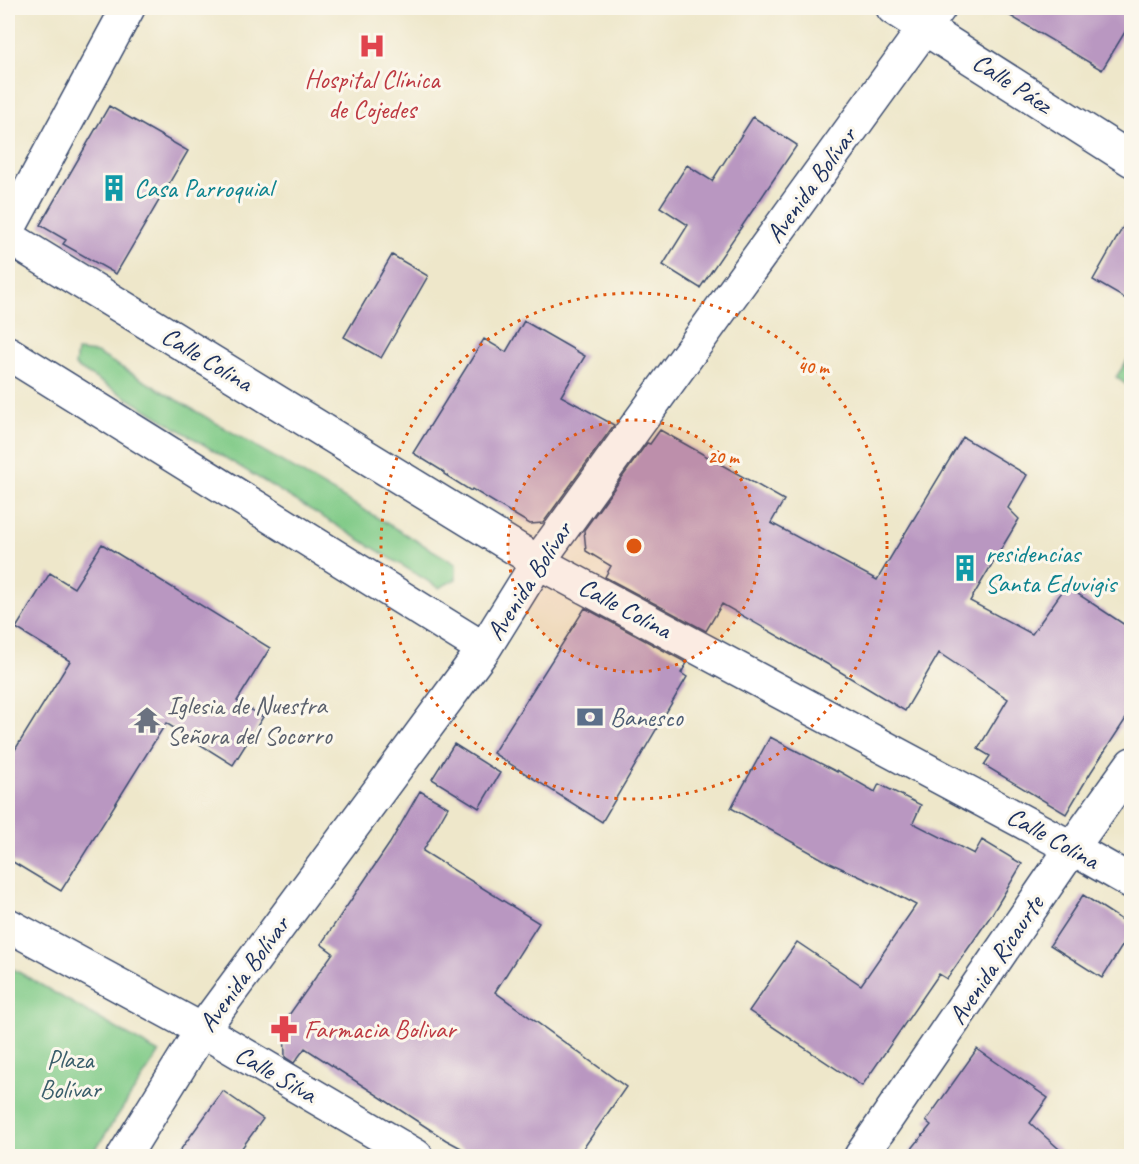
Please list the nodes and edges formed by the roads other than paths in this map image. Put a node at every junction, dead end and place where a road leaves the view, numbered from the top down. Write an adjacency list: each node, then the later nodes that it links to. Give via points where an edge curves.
1 (128, 8): 5 (street)
2 (892, 8): 3 (street, Calle Páez)
3 (932, 18): 4 (street, Calle Páez); 8 (street, Avenida Bolívar)
4 (1131, 160)
5 (8, 230)
6 (8, 237): 8 (street, Calle Colina)
7 (9, 356): 9 (street)
8 (538, 562): 9 (street, Avenida Bolívar); 11 (street, Calle Colina)
9 (484, 649): 14 (street, Avenida Bolívar)
10 (1131, 764): 11 (street, Avenida Ricaurte)
11 (1072, 848): 12 (street, Calle Colina); 17 (street, Avenida Ricaurte)
12 (1131, 882)
13 (8, 925): 14 (street, Calle Silva)
14 (202, 1030): 15 (street, Avenida Bolívar); 16 (street, Calle Silva)
15 (124, 1156)
16 (417, 1156)
17 (861, 1156)

